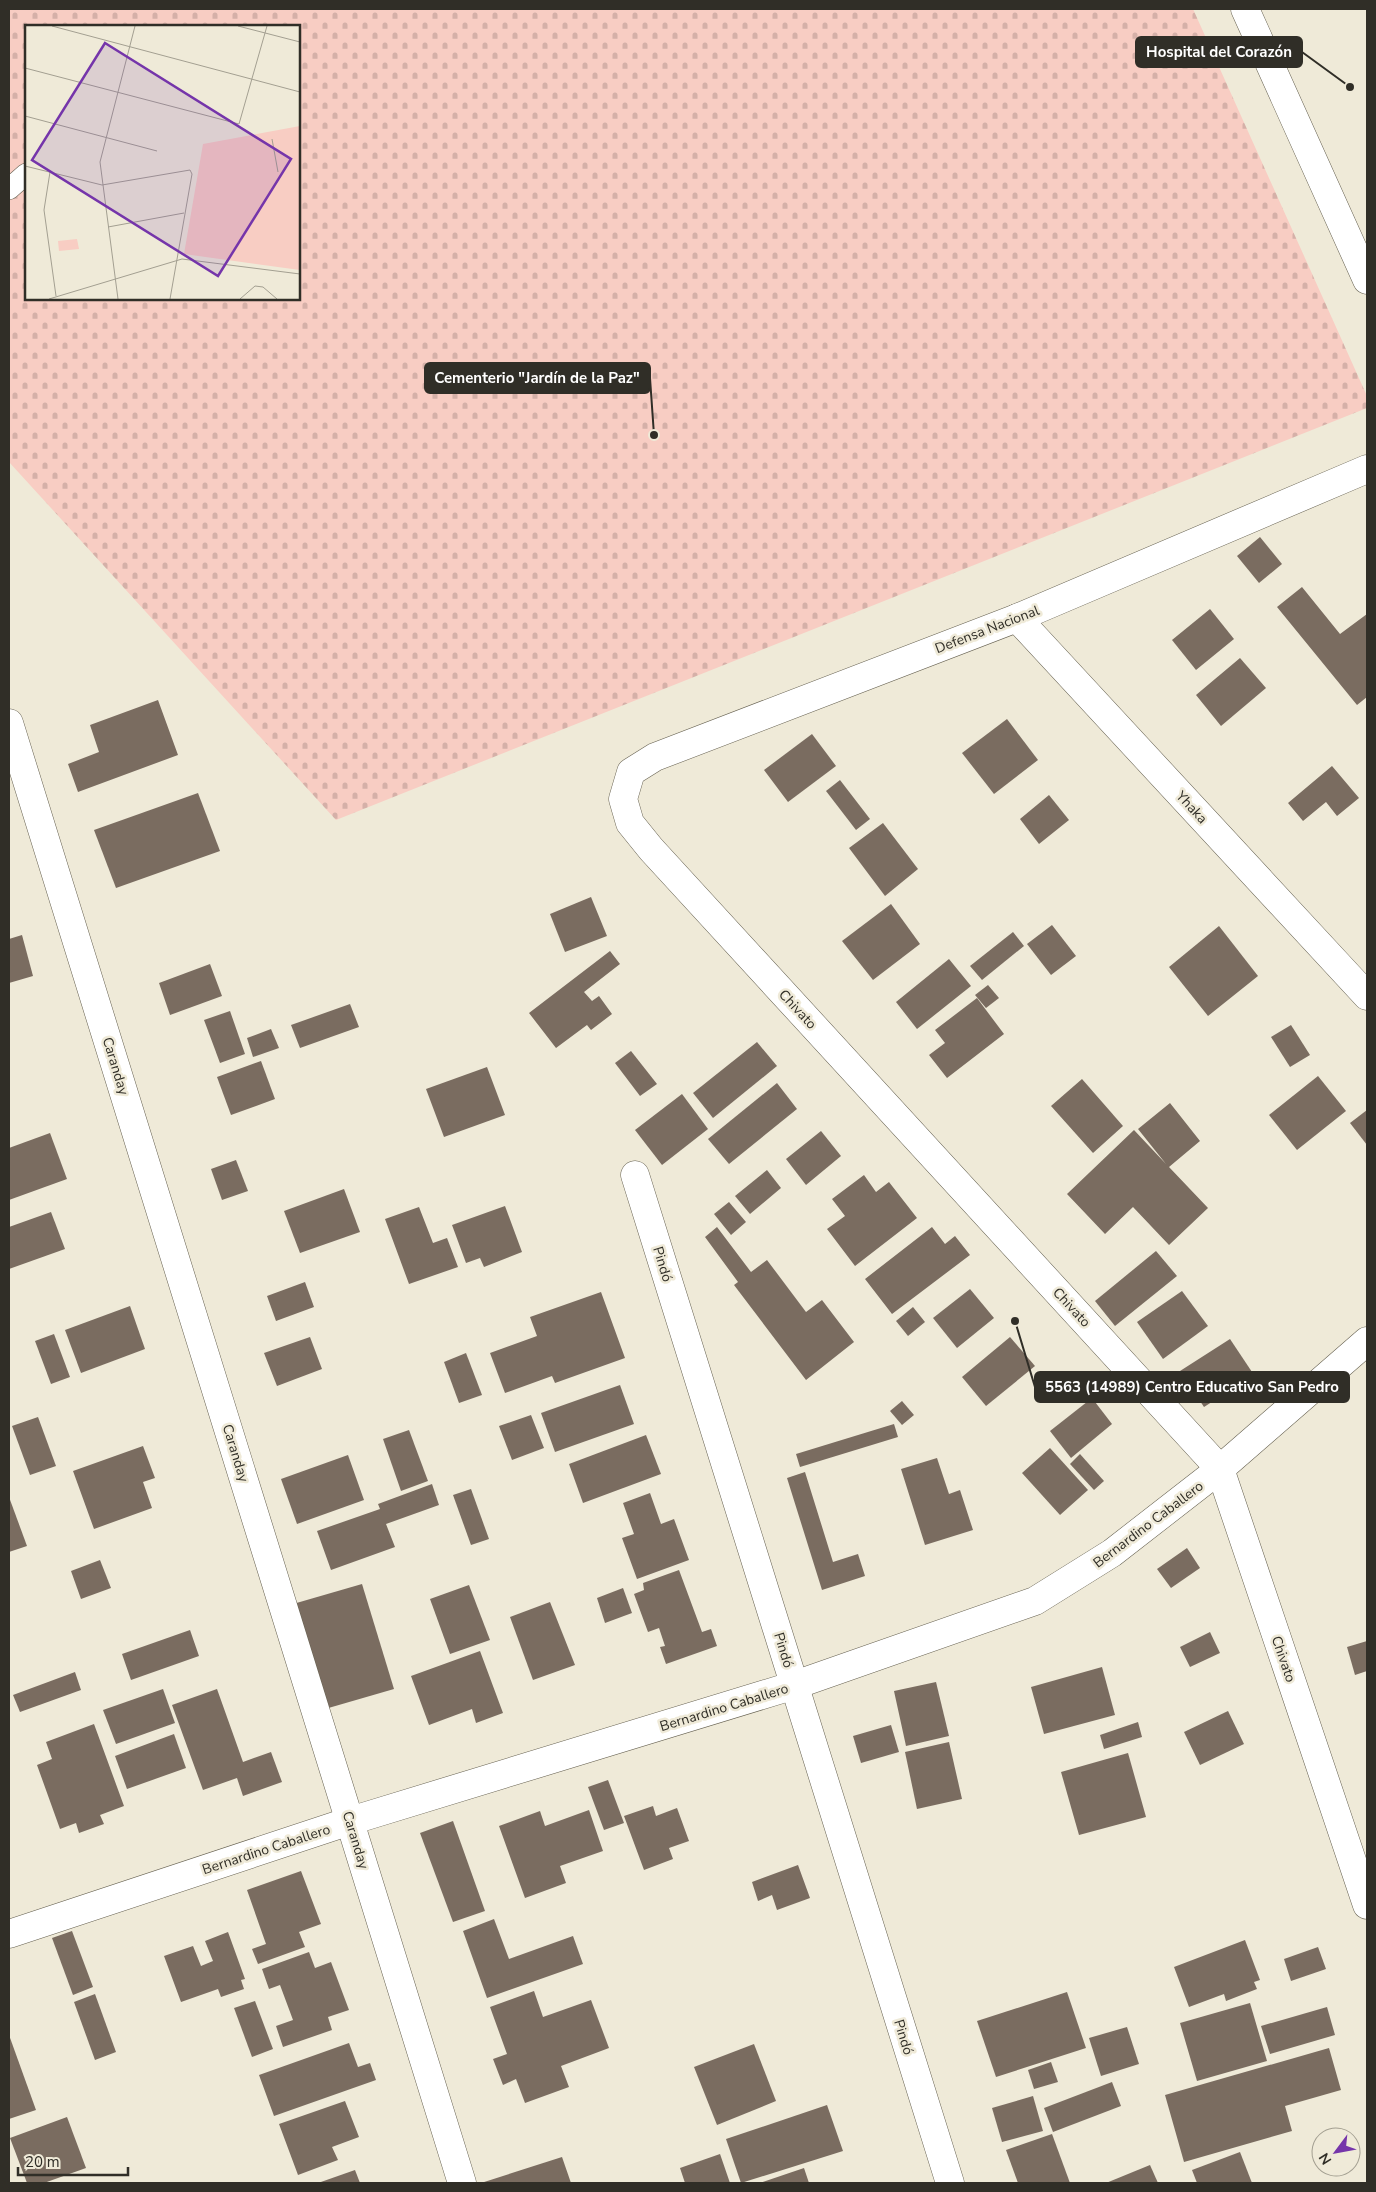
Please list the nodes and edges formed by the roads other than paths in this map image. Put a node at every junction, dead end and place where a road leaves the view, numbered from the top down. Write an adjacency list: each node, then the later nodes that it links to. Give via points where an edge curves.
1 (1245, 9): 4 (street)
2 (25, 175): 3 (lane)
3 (9, 189)
4 (1367, 280)
5 (1367, 469): 6 (street, Defensa Nacional)
6 (1017, 618): 8 (street, Defensa Nacional, via 655,757 631,772); 9 (street, Yhaka)
7 (9, 723): 14 (street, Caranday)
8 (623, 799): 12 (street, Chivato, via 630,823 651,850)
9 (1367, 996)
10 (635, 1175): 13 (street, Pindó)
11 (1367, 1341): 12 (street, Bernardino Caballero)
12 (1220, 1469): 13 (street, Bernardino Caballero, via 1112,1553 1035,1601); 15 (street, Chivato)
13 (795, 1685): 14 (street, Bernardino Caballero); 18 (street, Pindó)
14 (350, 1821): 16 (street, Bernardino Caballero); 17 (street, Caranday)
15 (1367, 1905)
16 (9, 1934)
17 (462, 2183)
18 (950, 2183)

